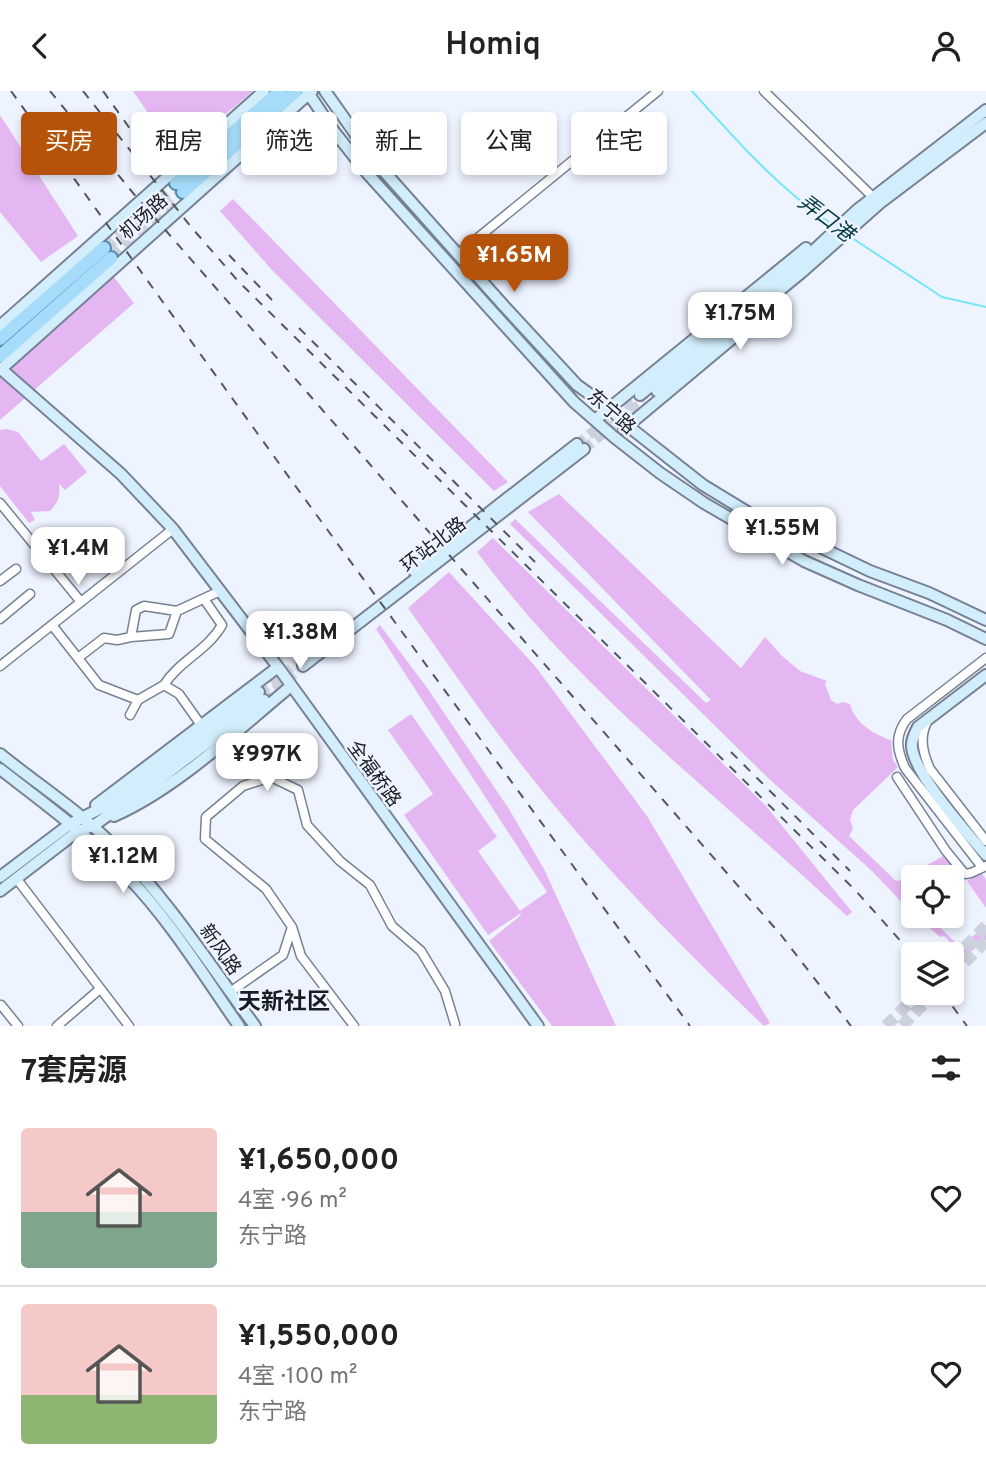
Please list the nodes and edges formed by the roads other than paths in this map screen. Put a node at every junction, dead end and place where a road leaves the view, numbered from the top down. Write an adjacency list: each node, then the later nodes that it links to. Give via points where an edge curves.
1 (264, 91): 12 (main road, 机场路)
2 (280, 91): 6 (main road, 机场路, via 180,188)
3 (325, 91): 11 (main road, 东宁路, via 373,159)
4 (658, 91): 11 (street)
5 (764, 91): 9 (street)
6 (306, 92): 14 (main road, 机场路); 17 (main road, 东宁路, via 367,173)
7 (986, 110): 9 (main road)
8 (986, 123): 9 (main road)
9 (876, 200): 10 (main road, via 857,210); 10 (main road, via 867,217)
10 (832, 239): 15 (main road); 16 (main road, via 805,249); 18 (main road, via 827,259)
11 (458, 254): 16 (main road, 东宁路, via 577,385)
12 (0, 326)
13 (0, 339): 14 (main road, 机场路, via 108,253)
14 (0, 366): 22 (main road, 全福桥路, via 121,474)
15 (642, 398)
16 (609, 408): 17 (main road); 18 (main road, 东宁路)
17 (595, 420): 19 (main road, 东宁路)
18 (628, 426): 19 (main road); 31 (main road, 东宁路, via 703,485 749,513)
19 (614, 437): 34 (main road, 东宁路, via 704,503 804,561)
20 (580, 446): 38 (main road, 环站北路)
21 (0, 503): 28 (street)
22 (173, 529): 25 (main road, 全福桥路); 28 (street)
23 (16, 569): 24 (street)
24 (0, 581)
25 (220, 591): 27 (street); 40 (main road, 全福桥路)
26 (30, 594): 30 (street)
27 (204, 599): 29 (street); 42 (street, via 222,625)
28 (81, 602): 32 (street)
29 (177, 611): 33 (street, via 169,634); 33 (street, via 144,606 136,610)
30 (0, 619)
31 (986, 620)
32 (52, 625): 36 (street); 39 (street)
33 (131, 637): 36 (street, via 104,638)
34 (986, 639)
35 (0, 653): 39 (street)
36 (78, 658): 44 (street, via 99,685)
37 (986, 659): 56 (street, via 907,719 897,741 905,768)
38 (301, 663)
39 (3, 664)
40 (278, 667): 43 (main road, 全福桥路); 47 (main road)
41 (986, 675): 46 (main road)
42 (164, 685): 44 (street); 47 (street, via 179,694)
43 (291, 686): 52 (main road, via 176,779 129,810); 70 (main road, 全福桥路)
44 (138, 700): 45 (street)
45 (130, 715)
46 (930, 716): 54 (street, via 922,732 930,769); 55 (main road, via 913,735 912,748 927,780)
47 (201, 725): 51 (main road)
48 (0, 754): 51 (main road, 新风路)
49 (0, 769): 53 (main road, 新风路)
50 (897, 777): 56 (street, via 965,874)
51 (81, 817): 52 (main road, 新风路); 52 (main road, via 109,804 262,696); 53 (main road)
52 (93, 826): 53 (main road); 62 (main road, 新风路, via 156,891)
53 (74, 827): 57 (main road); 58 (main road); 65 (main road, 新风路, via 130,878)
54 (986, 841)
55 (986, 855)
56 (984, 867)
57 (0, 877)
58 (16, 878): 59 (main road); 61 (street)
59 (0, 891)
60 (292, 927): 62 (street, via 283,955); 64 (street, via 266,889 205,839 206,817 243,786 271,777 298,790 307,825 370,885 392,926 421,951 445,991); 69 (street, via 301,956)
61 (100, 989): 67 (street); 68 (street)
62 (230, 992): 65 (main road, 新风路)
63 (1, 1005): 66 (street)
64 (455, 1024)
65 (247, 1025)
66 (18, 1026)
67 (57, 1026)
68 (129, 1026)
69 (354, 1026)
70 (538, 1026)

